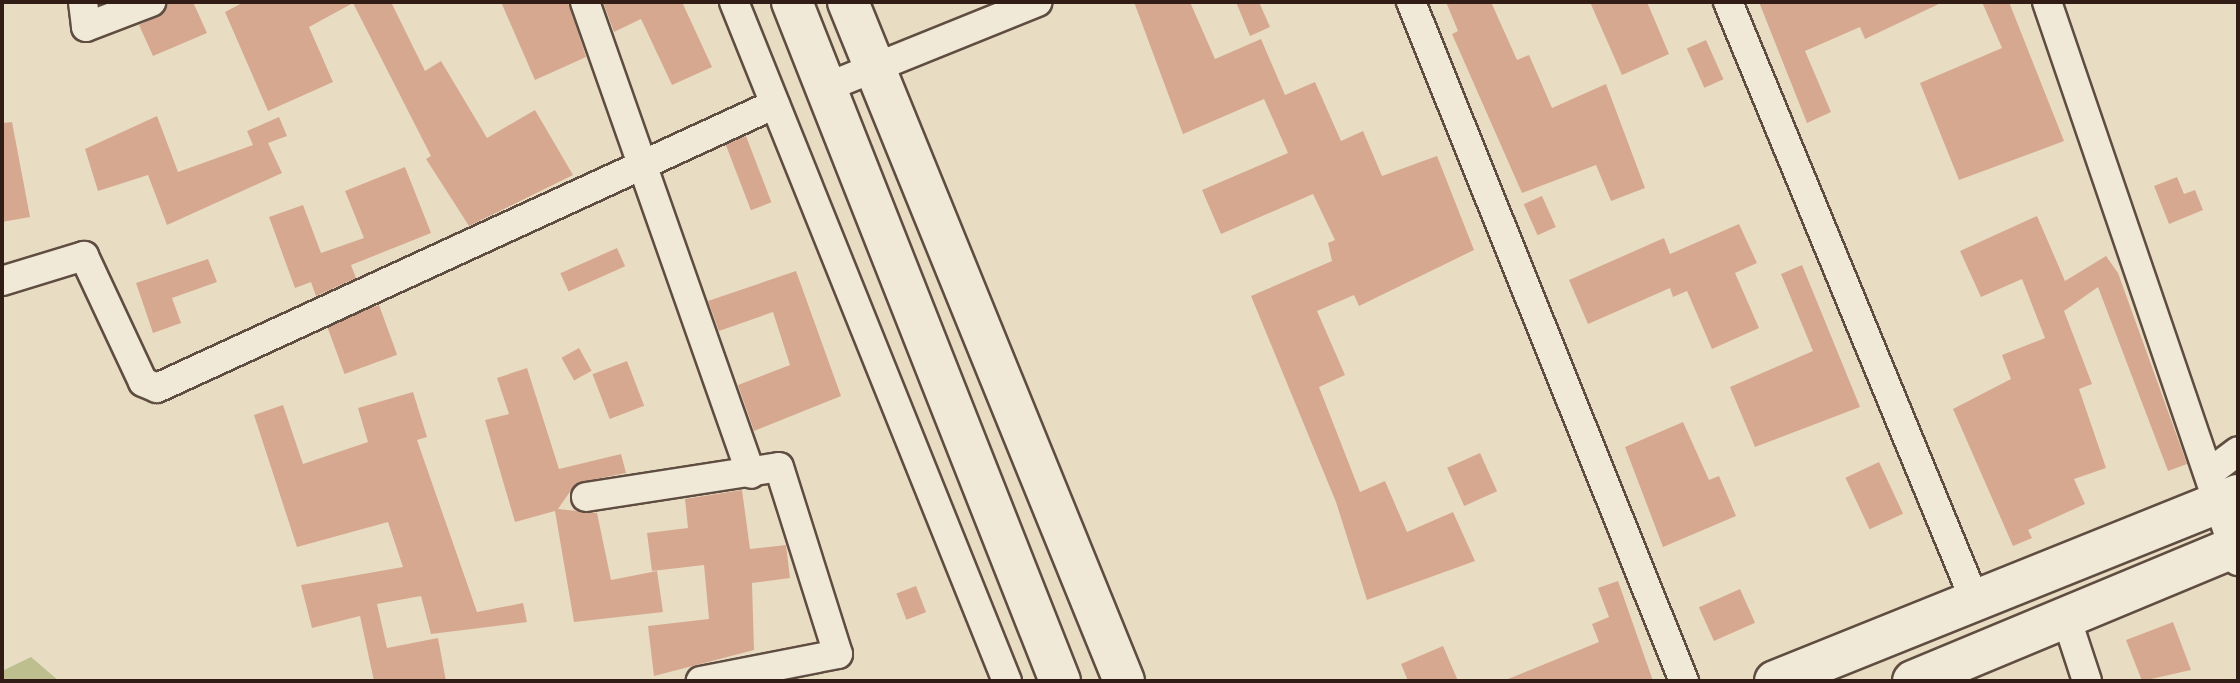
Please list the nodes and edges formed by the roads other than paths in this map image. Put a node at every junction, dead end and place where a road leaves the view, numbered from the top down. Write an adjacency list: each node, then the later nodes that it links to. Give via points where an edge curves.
1 (83, 2): 2 (street, via 86,27)
2 (151, 2)
3 (585, 2): 14 (street)
4 (734, 2): 13 (street)
5 (792, 2): 12 (main road)
6 (848, 2): 11 (main road)
7 (1037, 2): 11 (street)
8 (1411, 2): 28 (street)
9 (1728, 2): 21 (street)
10 (2047, 2): 18 (street)
11 (875, 66): 12 (street); 27 (main road)
12 (827, 87): 26 (main road)
13 (775, 104): 14 (street); 25 (street)
14 (646, 162): 15 (street, via 157,388 143,382 84,256); 17 (street)
15 (2, 281)
16 (2238, 451): 18 (street)
17 (751, 474): 19 (street); 23 (street, via 779,467 838,654)
18 (2222, 490): 20 (street); 21 (main road)
19 (586, 497)
20 (2237, 551): 22 (main road)
21 (1975, 601): 29 (main road)
22 (2067, 620): 30 (main road); 31 (street)
23 (823, 670): 24 (street)
24 (701, 681)
25 (1007, 681)
26 (1060, 681)
27 (1124, 681)
28 (1684, 681)
29 (1775, 681)
30 (1913, 681)
31 (2087, 681)

